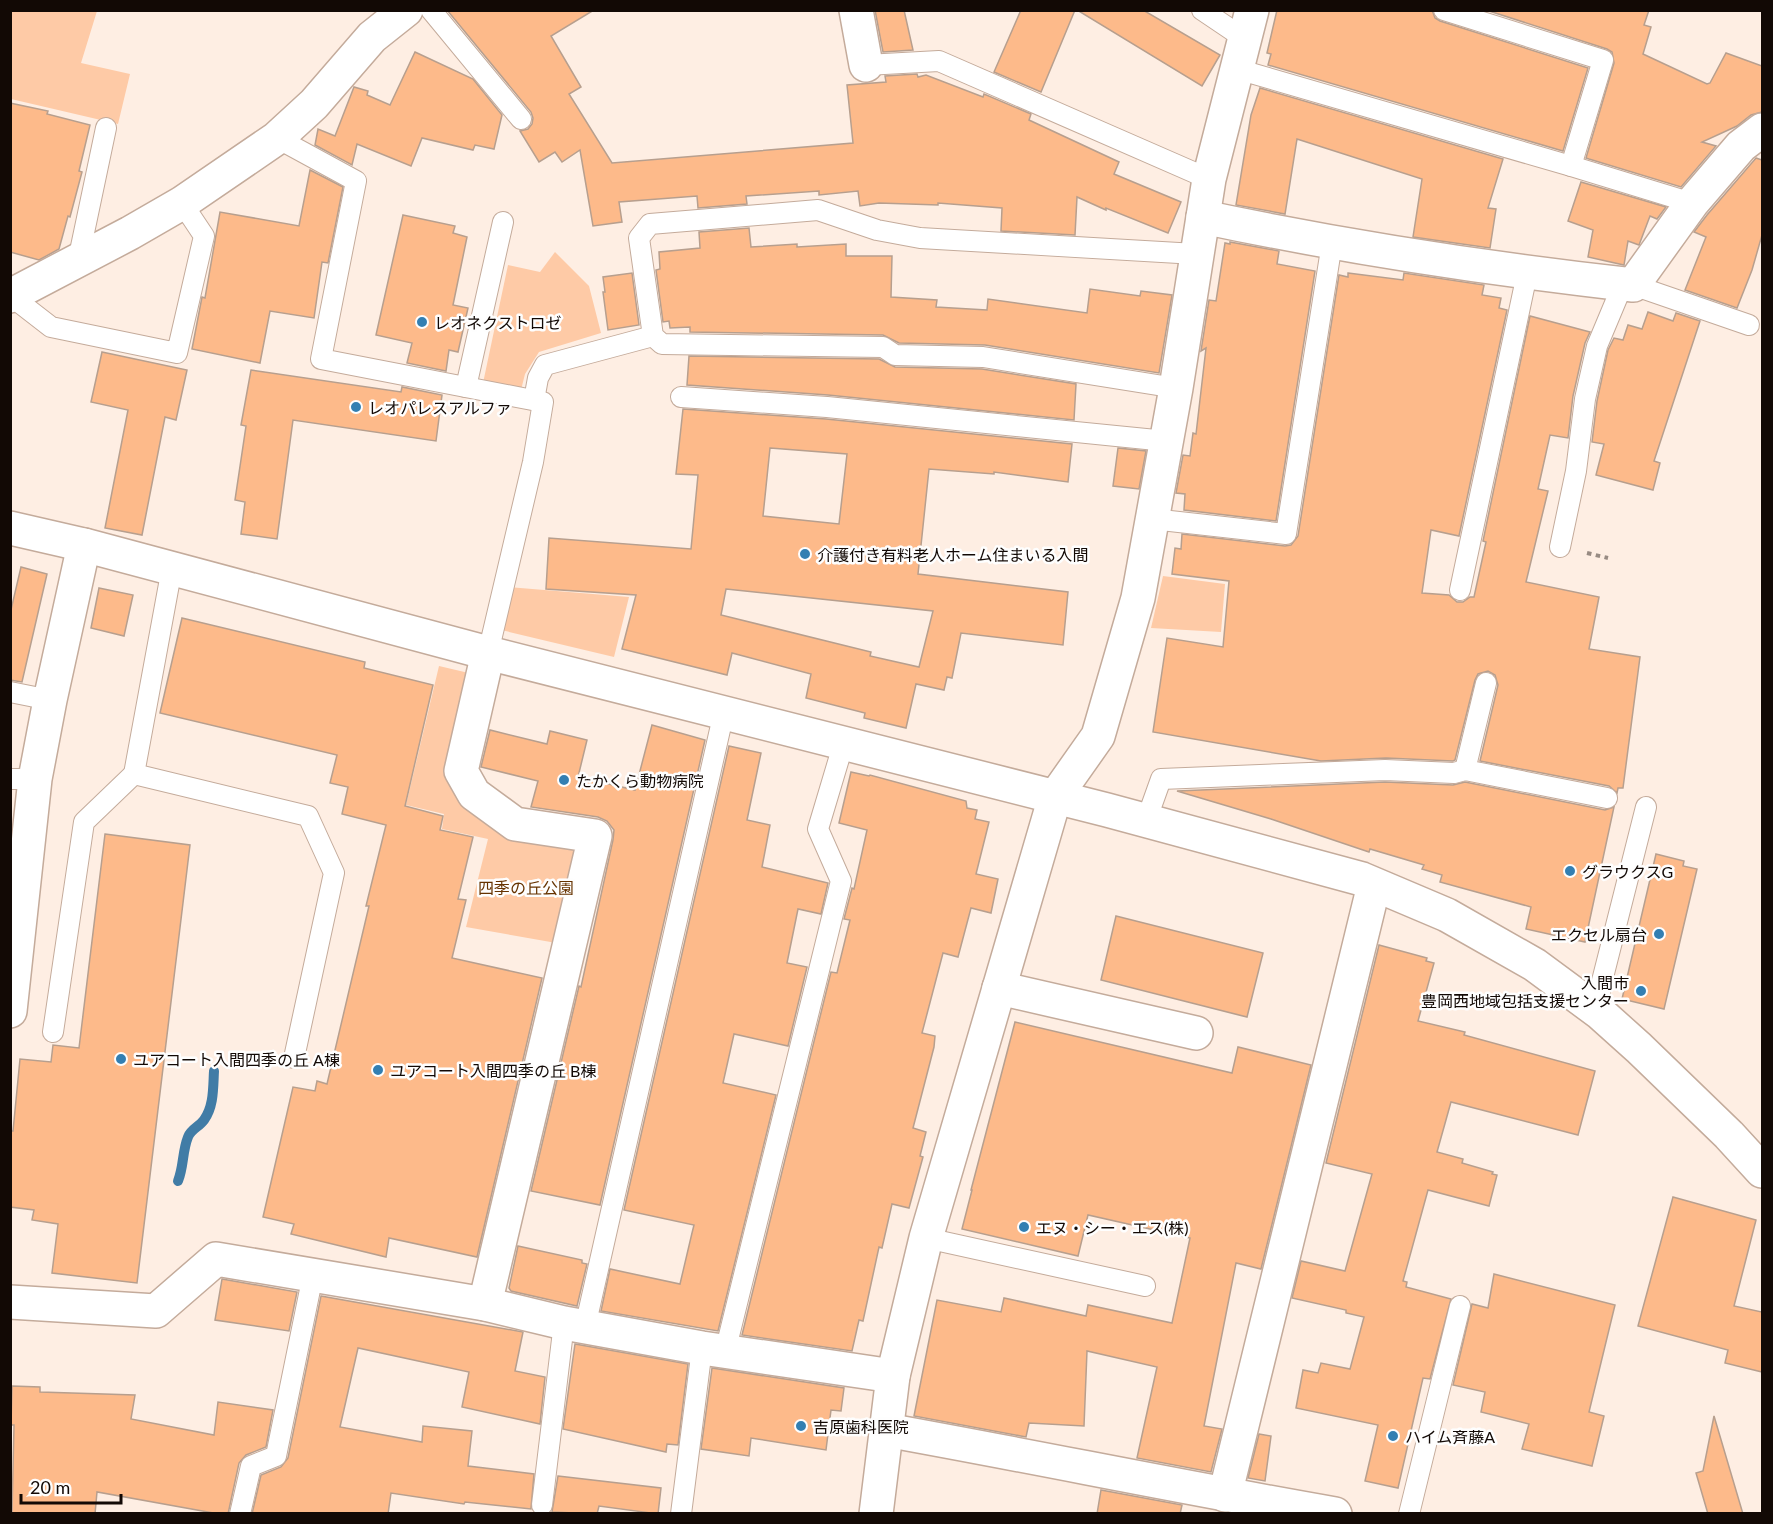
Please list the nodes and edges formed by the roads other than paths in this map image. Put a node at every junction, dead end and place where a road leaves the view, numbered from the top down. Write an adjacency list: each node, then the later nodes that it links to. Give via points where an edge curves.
1 (406, 10): 11 (street, via 372,36 314,104)
2 (431, 10): 8 (lane)
3 (856, 10): 7 (street)
4 (1202, 10): 6 (lane)
5 (1444, 10): 12 (lane, via 1603,60)
6 (1245, 39): 12 (lane); 13 (street)
7 (866, 65): 13 (lane, via 939,60)
8 (521, 119)
9 (106, 128): 20 (lane)
10 (1762, 130): 15 (street, via 1741,146)
11 (278, 138): 14 (street); 26 (lane, via 356,181 321,359)
12 (1571, 166): 15 (lane)
13 (1209, 179): 16 (street)
14 (182, 202): 20 (street); 23 (lane, via 204,236 177,353 51,327)
15 (1692, 203): 22 (street)
16 (1203, 217): 18 (street); 19 (street)
17 (503, 222): 26 (lane)
18 (1332, 243): 21 (street); 31 (lane, via 1286,534)
19 (1197, 254): 25 (lane, via 920,238 877,230 818,210 650,224 639,238); 27 (street)
20 (78, 261): 23 (street)
21 (1527, 274): 22 (street); 36 (lane)
22 (1628, 285): 24 (lane); 34 (lane, via 1598,346 1587,388 1576,471)
23 (11, 296)
24 (1749, 325)
25 (653, 336): 27 (lane, via 662,344 883,347 895,355 983,357); 29 (lane, via 545,365)
26 (466, 387): 29 (lane)
27 (1176, 388): 30 (street)
28 (681, 397): 30 (lane, via 827,407)
29 (534, 400): 37 (lane, via 543,402 533,462)
30 (1166, 441): 31 (street)
31 (1152, 519): 46 (street, via 1138,598 1098,736)
32 (10, 528): 33 (street)
33 (84, 545): 35 (street); 40 (street)
34 (1560, 547)
35 (172, 568): 37 (street); 44 (lane)
36 (1460, 590)
37 (488, 653): 41 (street); 63 (street, via 461,771 474,794 515,824 595,836)
38 (1486, 683): 43 (lane)
39 (10, 692): 40 (lane)
40 (50, 700): 45 (street)
41 (724, 712): 42 (street); 65 (lane)
42 (844, 742): 46 (street); 66 (lane, via 818,829 841,881)
43 (1466, 770): 47 (lane); 49 (lane, via 1161,780)
44 (134, 774): 55 (lane, via 84,822); 57 (lane, via 308,816 334,873)
45 (23, 779): 51 (street)
46 (1055, 797): 49 (street); 52 (street)
47 (1607, 798)
48 (1646, 807): 54 (lane, via 1600,989)
49 (1146, 821): 50 (street)
50 (1374, 885): 54 (street, via 1447,915 1535,965); 69 (street)
51 (13, 978): 53 (street)
52 (999, 988): 56 (street); 59 (street)
53 (10, 1011)
54 (1600, 1013): 58 (street, via 1705,1111)
55 (53, 1032)
56 (1196, 1033)
57 (294, 1058)
58 (1762, 1171)
59 (926, 1238): 61 (lane); 67 (street)
60 (313, 1275): 62 (street, via 216,1259 156,1311); 63 (street); 71 (lane, via 276,1456 251,1466)
61 (1145, 1287)
62 (10, 1302)
63 (485, 1304): 65 (street)
64 (1460, 1306): 75 (lane)
65 (574, 1325): 66 (street); 70 (lane)
66 (713, 1350): 67 (street); 72 (lane)
67 (893, 1376): 68 (street)
68 (886, 1430): 69 (street); 73 (street)
69 (1225, 1495): 74 (street)
70 (542, 1505)
71 (240, 1514)
72 (681, 1514)
73 (876, 1514)
74 (1335, 1514)
75 (1409, 1514)

